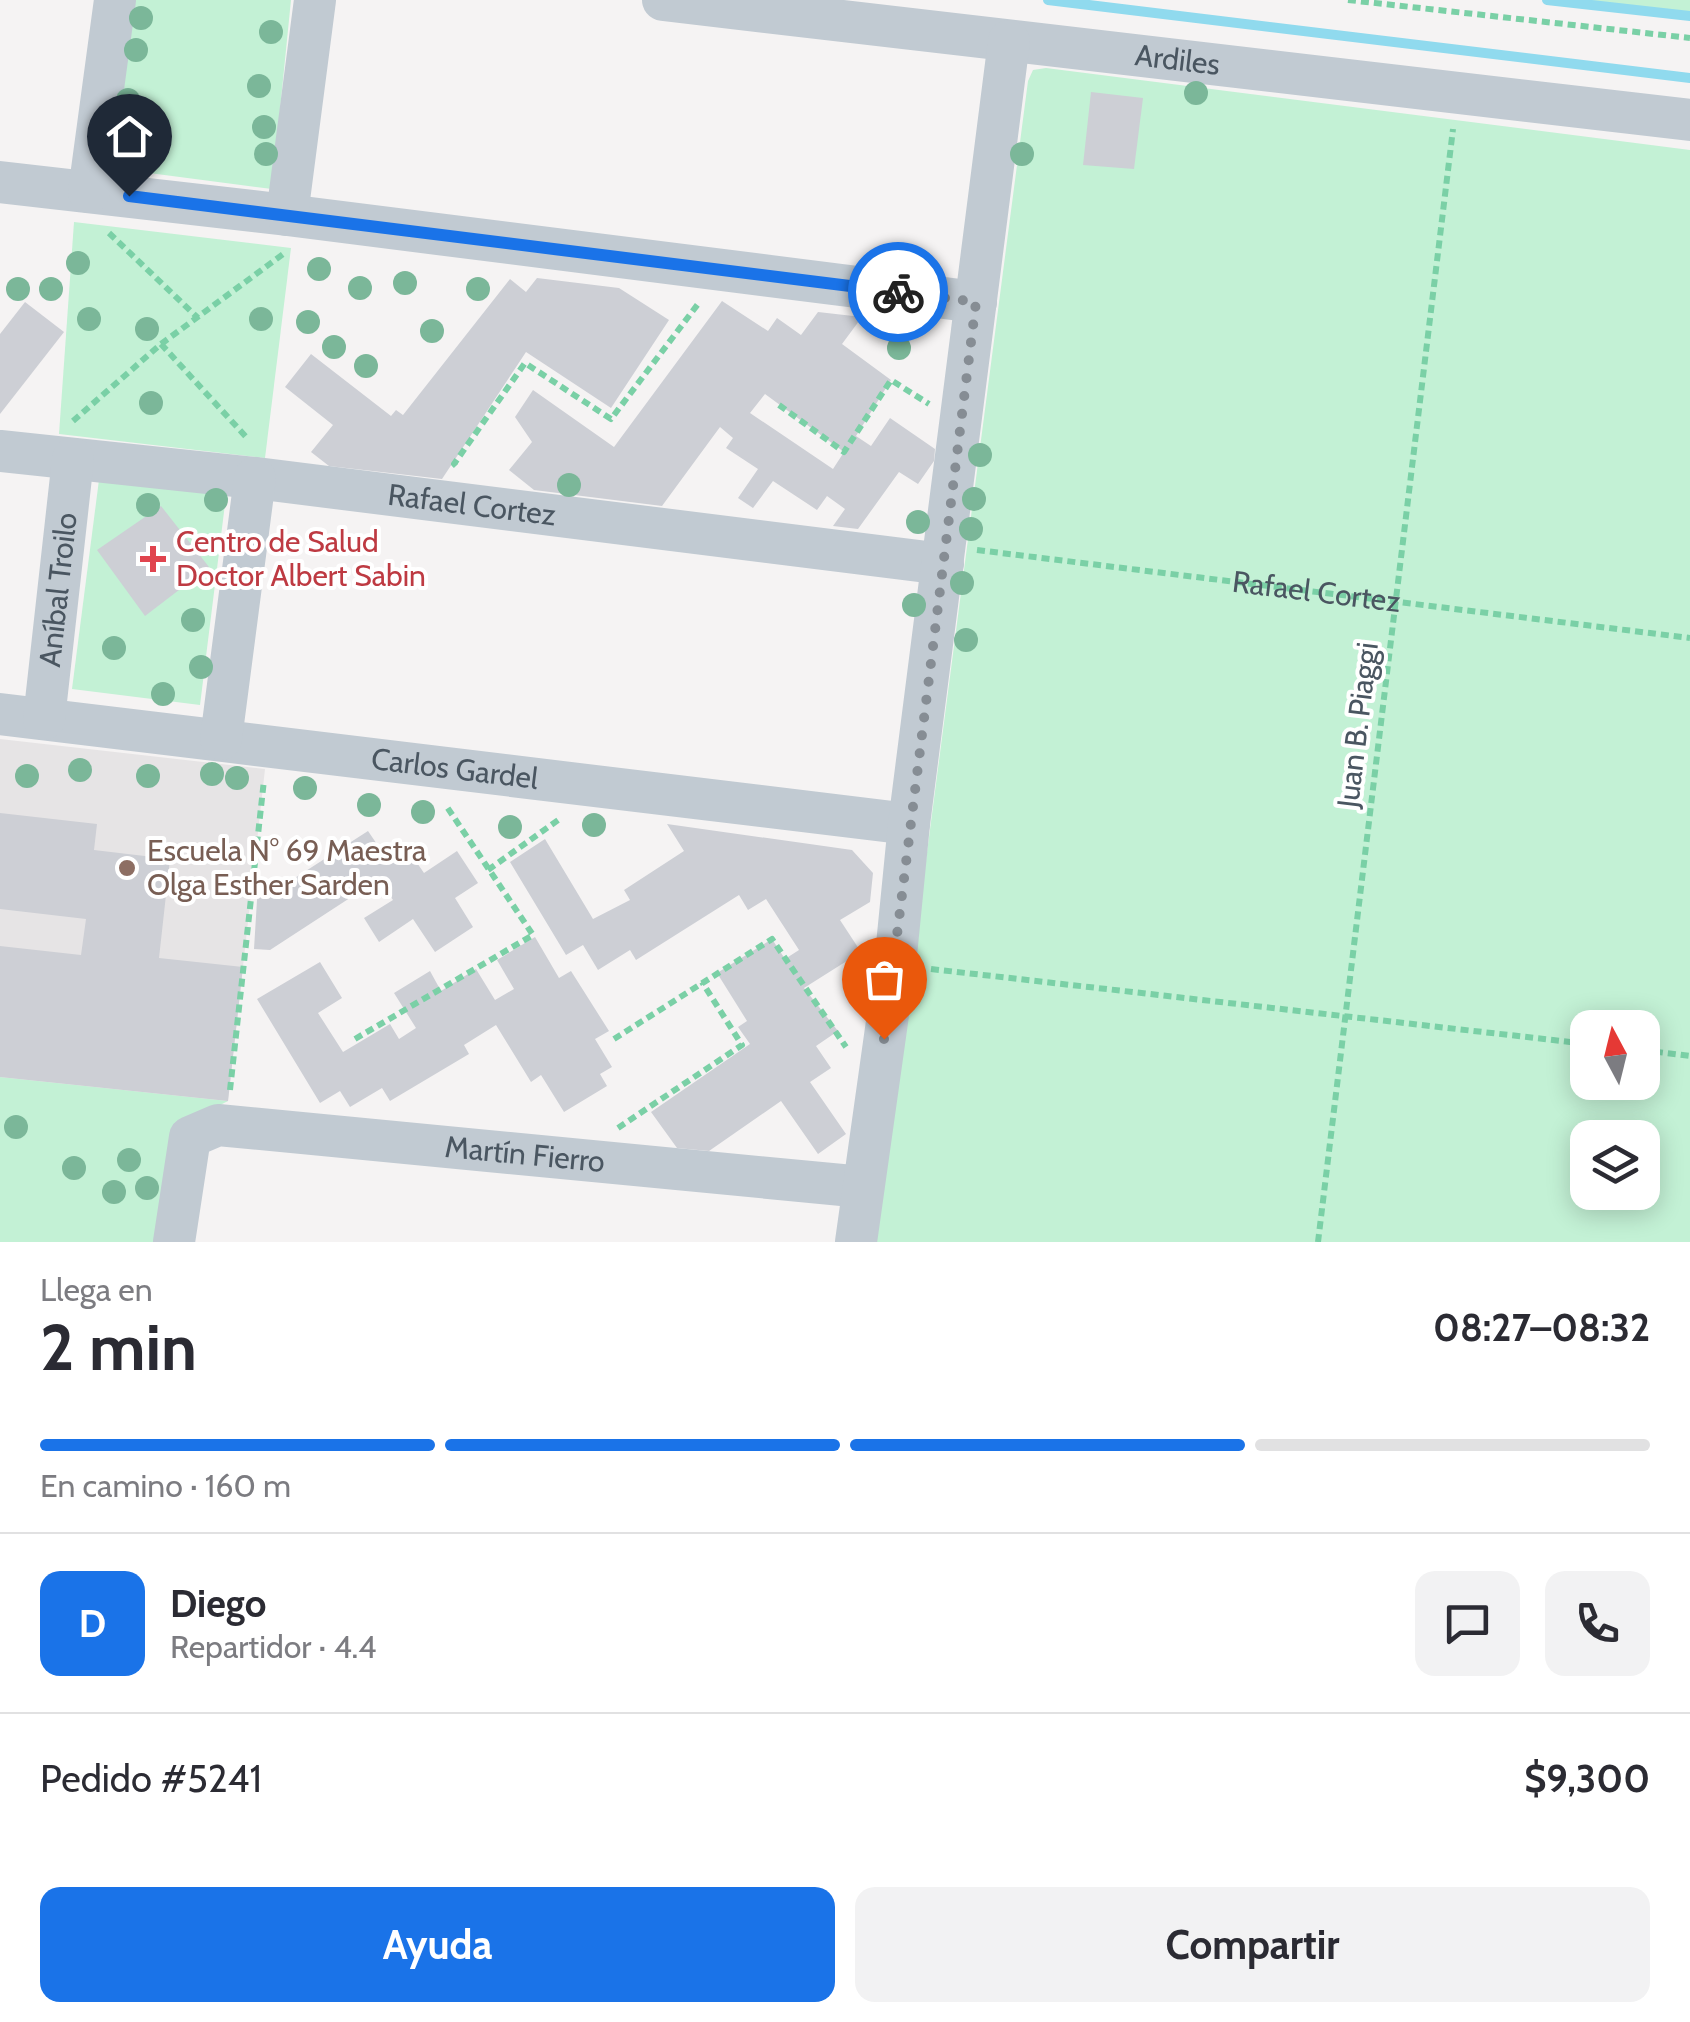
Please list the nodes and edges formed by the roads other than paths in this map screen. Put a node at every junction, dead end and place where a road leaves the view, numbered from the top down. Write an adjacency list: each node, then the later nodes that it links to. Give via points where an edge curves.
1 (115, 0): 8 (street)
2 (315, 0): 9 (street)
3 (663, 0): 4 (street, Ardiles)
4 (861, 11): 5 (street, Ardiles)
5 (1009, 41): 6 (street, Ardiles); 10 (street)
6 (1690, 120)
7 (0, 182): 8 (street)
8 (95, 209): 9 (street)
9 (290, 231): 10 (street)
10 (976, 302): 14 (street)
11 (66, 446): 12 (street, Rafael Cortez); 13 (street, Rafael Cortez); 16 (street, Aníbal Troilo)
12 (0, 450)
13 (253, 461): 14 (street, Rafael Cortez); 17 (street)
14 (944, 555): 18 (street)
15 (0, 714): 16 (street, Carlos Gardel)
16 (44, 720): 17 (street, Carlos Gardel)
17 (222, 739): 18 (street, Carlos Gardel)
18 (909, 824): 19 (street)
19 (863, 1187): 20 (street, Martín Fierro, via 218,1124 190,1137); 21 (street)
20 (174, 1242)
21 (856, 1242)

